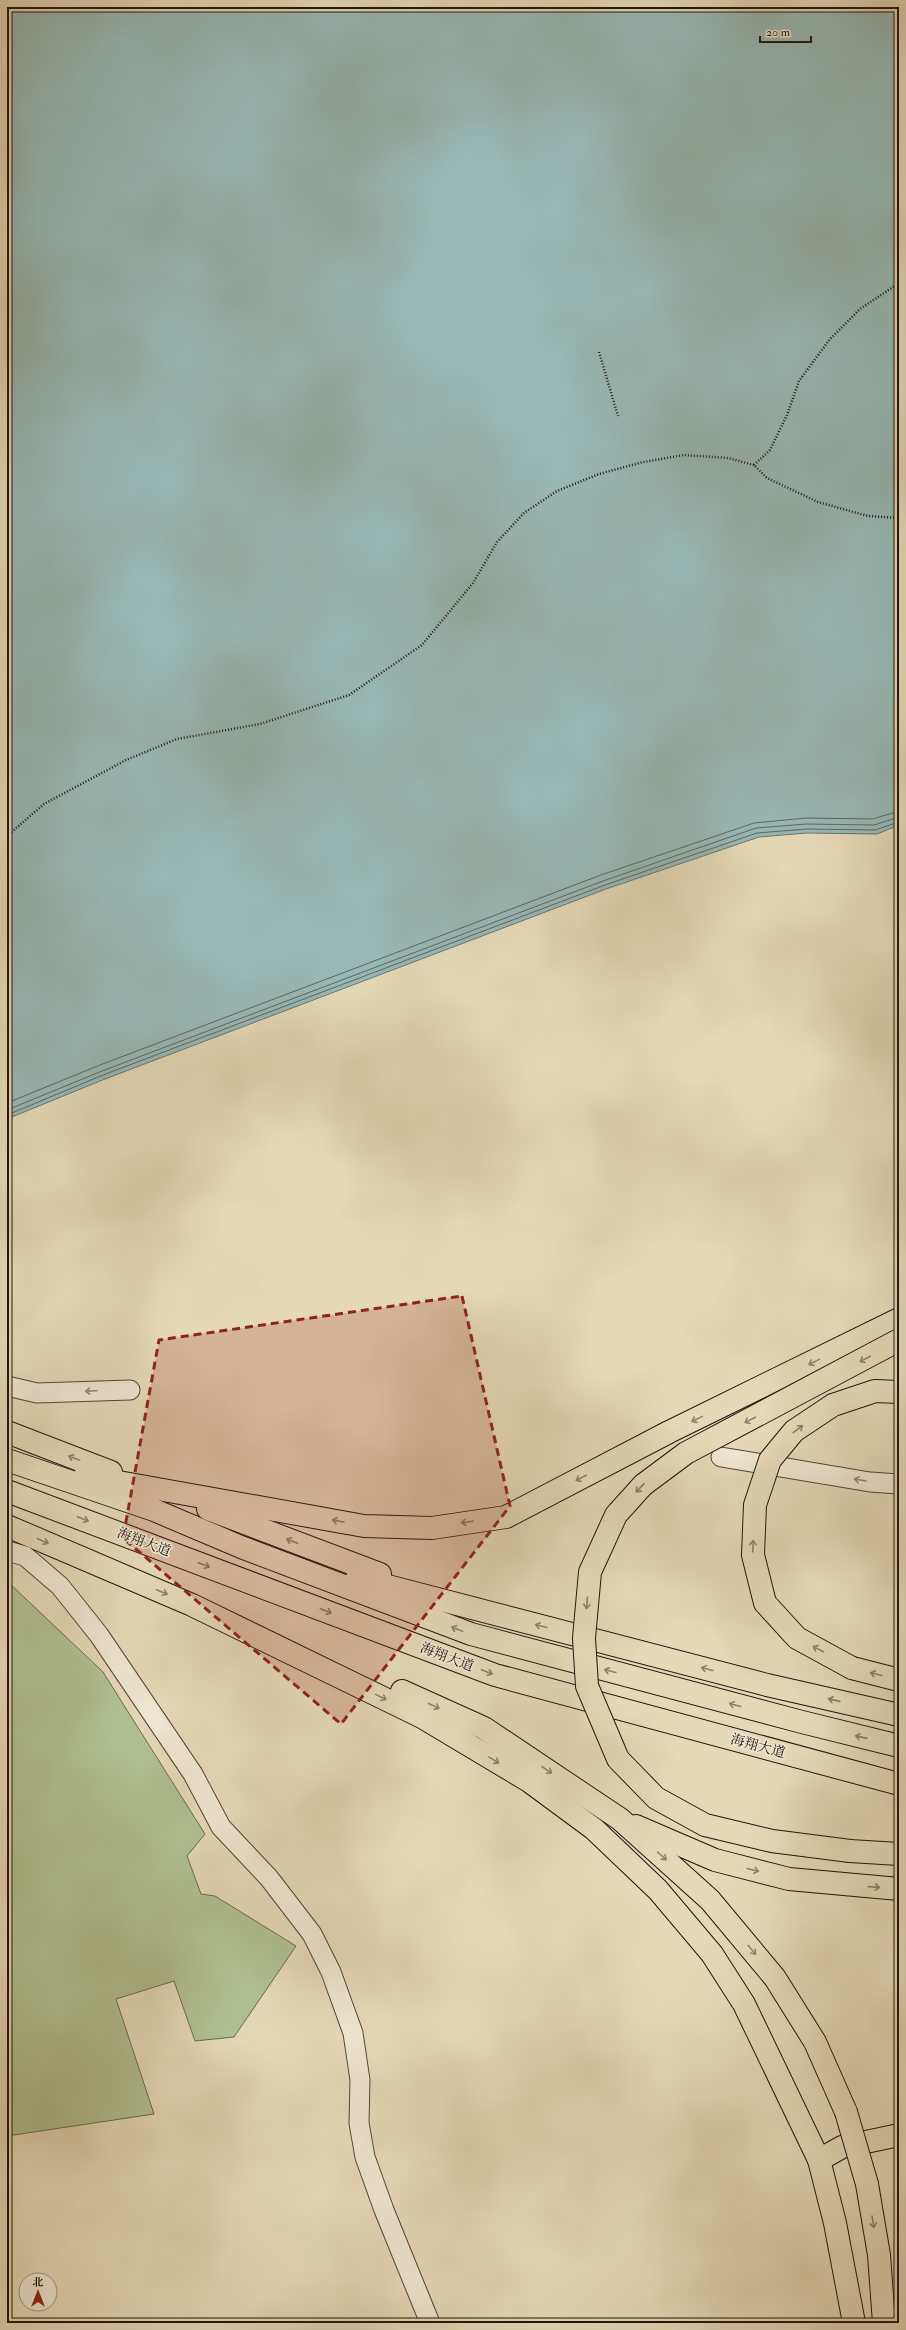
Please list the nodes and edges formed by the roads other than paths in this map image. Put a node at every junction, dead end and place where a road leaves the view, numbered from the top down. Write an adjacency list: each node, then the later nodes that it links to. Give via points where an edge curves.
1 (899, 1319): 10 (highway, one-way to 10, via 669,1432 506,1517 432,1528 364,1526)
2 (899, 1340): 22 (highway, one-way to 22, bridge, via 686,1454 643,1485 616,1515 590,1572 584,1638 587,1686 618,1759 656,1798 705,1825 772,1841 850,1851)
3 (7, 1386): 4 (street, one-way to 3, via 37,1393)
4 (130, 1390)
5 (899, 1392): 17 (highway, one-way to 5, bridge, via 852,1668 797,1638 765,1603 753,1555 755,1505 770,1460 794,1431 833,1405 875,1391)
6 (7, 1432): 10 (highway, one-way to 6)
7 (721, 1457): 9 (street, one-way to 7, via 870,1482)
8 (11, 1462): 10 (highway); 13 (highway, via 154,1510)
9 (899, 1484)
10 (150, 1487): 16 (highway, one-way to 10, via 368,1570)
11 (7, 1491): 20 (highway, 海翔大道, one-way to 20, via 495,1675)
12 (7, 1526): 15 (highway, one-way to 15)
13 (241, 1547): 16 (highway); 19 (highway, one-way to 13, via 471,1634)
14 (7, 1552): 27 (street, via 25,1556 60,1586 99,1635 194,1774 221,1827 269,1878 312,1934 331,1972 353,2033 360,2080 359,2123 365,2157)
15 (192, 1605): 21 (highway, one-way to 21, via 356,1670 484,1728); 26 (highway, one-way to 26, via 422,1717 529,1781 594,1829 658,1890 712,1954 744,2004)
16 (514, 1619): 18 (highway, one-way to 16, via 767,1685)
17 (899, 1680)
18 (899, 1714)
19 (899, 1746)
20 (899, 1784)
21 (620, 1819): 23 (highway, one-way to 23, via 715,1860 789,1879); 29 (highway, one-way to 29, bridge, via 710,1900 775,1978 815,2042 846,2112 867,2184 879,2255)
22 (899, 1854)
23 (899, 1889)
24 (899, 2135): 26 (highway, via 842,2148)
25 (899, 2149): 26 (highway, via 844,2159)
26 (819, 2160): 28 (highway, via 835,2223)
27 (430, 2323)
28 (854, 2323)
29 (884, 2323)

